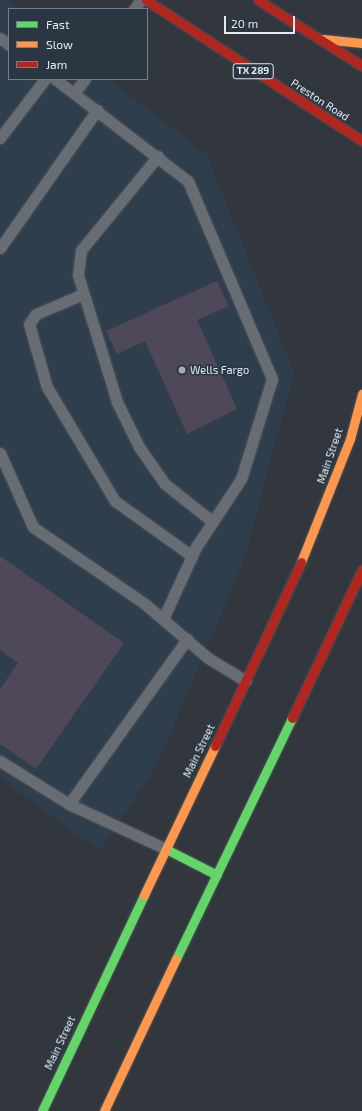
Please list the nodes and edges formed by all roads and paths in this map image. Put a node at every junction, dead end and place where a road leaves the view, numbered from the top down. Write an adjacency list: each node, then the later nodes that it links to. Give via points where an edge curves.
1 (141, 0): 4 (lane)
2 (146, 0): 16 (main road, Preston Road / TX 289)
3 (258, 0): 6 (main road)
4 (135, 8)
5 (0, 38): 8 (lane)
6 (317, 38): 7 (main road); 9 (main road)
7 (362, 43)
8 (8, 44)
9 (362, 66)
10 (44, 80): 15 (lane)
11 (56, 80): 13 (lane)
12 (84, 80): 13 (lane)
13 (74, 93): 14 (lane)
14 (97, 110): 17 (lane); 18 (lane)
15 (0, 138)
16 (362, 141)
17 (158, 156): 19 (lane, via 81,250 78,275); 22 (lane, via 188,181 272,379 241,479)
18 (0, 248)
19 (83, 294): 22 (lane, via 117,402 139,447 165,484); 23 (lane, via 36,314 30,324 47,388 115,501)
20 (362, 394): 27 (main road, Main Street, via 350,439 316,531)
21 (0, 453): 25 (lane, via 33,527)
22 (213, 522): 23 (lane)
23 (192, 556): 25 (lane)
24 (362, 570): 31 (main road)
25 (163, 619): 26 (lane)
26 (187, 639): 27 (lane, via 208,658); 29 (lane)
27 (246, 681): 30 (main road, Main Street)
28 (0, 761): 29 (lane)
29 (69, 804): 30 (lane)
30 (166, 849): 31 (main road); 32 (main road, Main Street)
31 (217, 875): 33 (main road)
32 (42, 1111)
33 (104, 1111)

